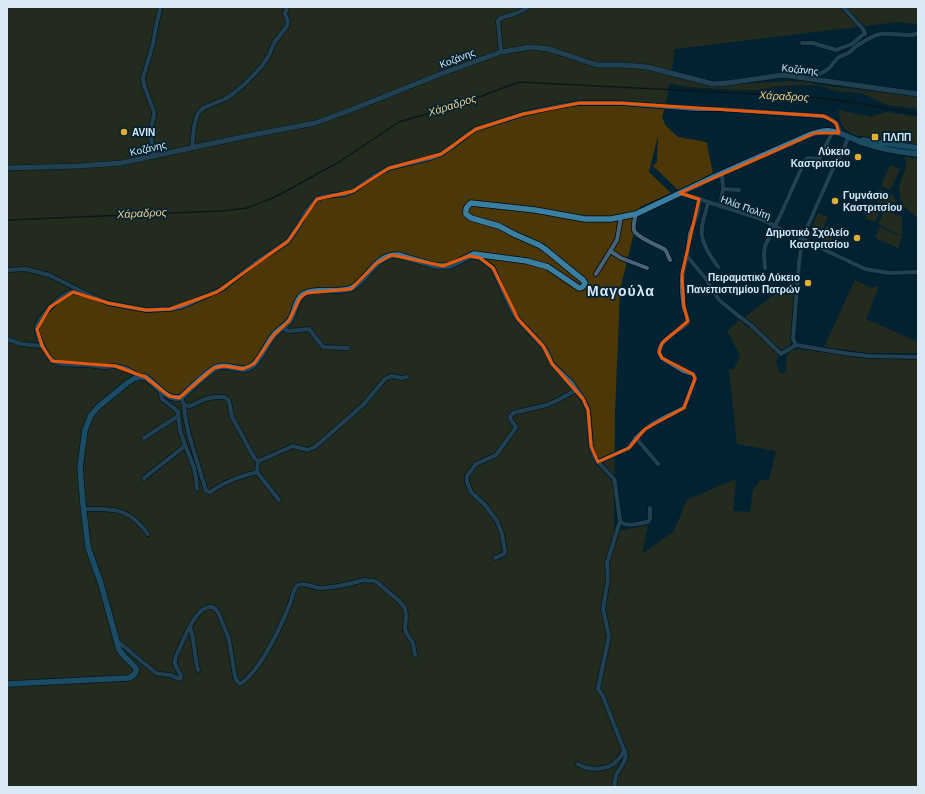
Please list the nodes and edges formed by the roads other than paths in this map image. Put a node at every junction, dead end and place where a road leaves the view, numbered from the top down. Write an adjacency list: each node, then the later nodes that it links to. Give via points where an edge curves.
1 (287, 7): 16 (street, via 287,26 274,43 262,66 232,95 203,108 197,115)
2 (529, 7): 9 (street, via 498,21)
3 (843, 7): 5 (street)
4 (160, 9): 19 (street, via 143,78 154,112 150,132)
5 (865, 33): 7 (street); 8 (street, via 852,44 836,50)
6 (918, 33): 7 (street, via 880,34)
7 (867, 39): 10 (street, via 850,52 838,57 831,67)
8 (802, 42)
9 (501, 52): 10 (street, Κοζάνης, via 531,47 548,49 598,65 647,67 713,84 783,75); 16 (street, Κοζάνης, via 315,123)
10 (814, 79): 11 (street, Κοζάνης)
11 (918, 94)
12 (833, 131): 13 (main road); 21 (main road, via 812,134); 30 (street, via 819,159 805,160)
13 (840, 134): 14 (main road); 42 (street, via 836,123 824,116 621,103 579,103 554,107 476,129 435,156 389,168 345,194 317,199 311,204 288,241 222,289 183,306 146,310 108,304)
14 (848, 137): 15 (main road); 31 (street)
15 (855, 139): 17 (main road); 18 (main road, via 877,147)
16 (192, 148): 19 (street, Κοζάνης)
17 (918, 148)
18 (918, 154)
19 (154, 157): 20 (street, Κοζάνης, via 117,164)
20 (7, 168)
21 (722, 173): 22 (street); 24 (main road)
22 (723, 189): 23 (street); 27 (street)
23 (739, 190)
24 (680, 193): 25 (street, Ηλία Πολίτη); 28 (main road)
25 (699, 199): 26 (street, Ηλία Πολίτη); 34 (street)
26 (708, 202): 27 (street, Ηλία Πολίτη); 36 (street, via 702,225 702,237)
27 (720, 206): 30 (street, Ηλία Πολίτη)
28 (636, 214): 29 (main road); 35 (street, via 635,231 642,238 664,249)
29 (620, 217): 32 (street, via 617,240); 33 (main road, via 585,219 471,203 466,208 466,214 471,218 499,226 545,249 584,281 580,288 548,267 527,261 474,254)
30 (775, 226): 31 (street, Ηλία Πολίτη); 38 (street, via 764,248)
31 (802, 240): 40 (street, Ηλία Πολίτη, via 865,269 889,273); 45 (street, via 793,340)
32 (610, 251): 37 (street); 41 (street)
33 (469, 256): 43 (main road, via 450,266 436,266 398,255 388,256 377,262 350,288 306,293 298,300 289,321); 52 (street, via 480,258 493,268 514,313 543,346 552,364)
34 (687, 256): 45 (street, via 719,300 751,325 781,354); 57 (street, via 682,274 682,288 688,321 662,342 659,352 662,358 693,374 695,378 684,408 656,421)
35 (670, 260)
36 (718, 267)
37 (647, 268)
38 (765, 268)
39 (7, 270): 42 (street, via 26,269 49,275)
40 (918, 272)
41 (596, 274)
42 (87, 294): 46 (street, via 66,294 50,307 37,325)
43 (282, 328): 47 (street, via 290,331 309,329 323,348); 53 (main road, via 251,367 214,368)
44 (7, 339): 46 (street)
45 (796, 344): 48 (street, via 868,356)
46 (42, 346): 49 (street, via 56,363 115,366)
47 (348, 348)
48 (918, 357)
49 (140, 377): 51 (main road, via 149,379); 67 (main road, via 126,382 91,415 85,430 80,460)
50 (407, 377): 59 (street, via 391,376 384,379 362,405 313,448 306,450 293,446)
51 (160, 390): 53 (main road, via 169,396); 55 (street, via 162,399 178,412)
52 (576, 390): 60 (street, via 588,410 591,446); 70 (street, via 547,405 513,413 510,418 515,429 496,455 476,464 467,476 471,492 485,505 502,534 504,554)
53 (180, 398): 54 (street)
54 (184, 405): 59 (street, via 190,406 215,397 226,398 235,422 254,459); 62 (street, via 189,435 206,490 210,492 237,478)
55 (178, 416): 56 (street); 58 (street)
56 (144, 438)
57 (636, 438): 60 (street, via 629,448); 61 (street)
58 (185, 446): 63 (street); 64 (street, via 194,468)
59 (258, 461): 62 (street)
60 (598, 462): 68 (street, via 614,480)
61 (658, 464)
62 (257, 472): 65 (street)
63 (144, 478)
64 (196, 489)
65 (279, 500)
66 (650, 508): 68 (street, via 648,522 627,525)
67 (83, 509): 69 (street, via 112,509 124,512); 72 (main road, via 88,547 101,584)
68 (620, 521): 76 (street, via 607,563 608,580 603,609 609,636 598,689)
69 (148, 534)
70 (495, 558)
71 (190, 627): 72 (street, via 175,659 180,679 156,673); 73 (street, via 204,609 210,607 218,612 229,640 235,677 242,683 262,661 297,586 302,584 318,588 370,580 378,583 405,608 405,629); 74 (street)
72 (116, 642): 75 (main road, via 122,654 136,669 130,678)
73 (415, 654)
74 (198, 670)
75 (7, 684)
76 (625, 750): 77 (street, via 618,760 606,767 592,768); 78 (street, via 626,759 616,775)
77 (578, 764)
78 (614, 787)

